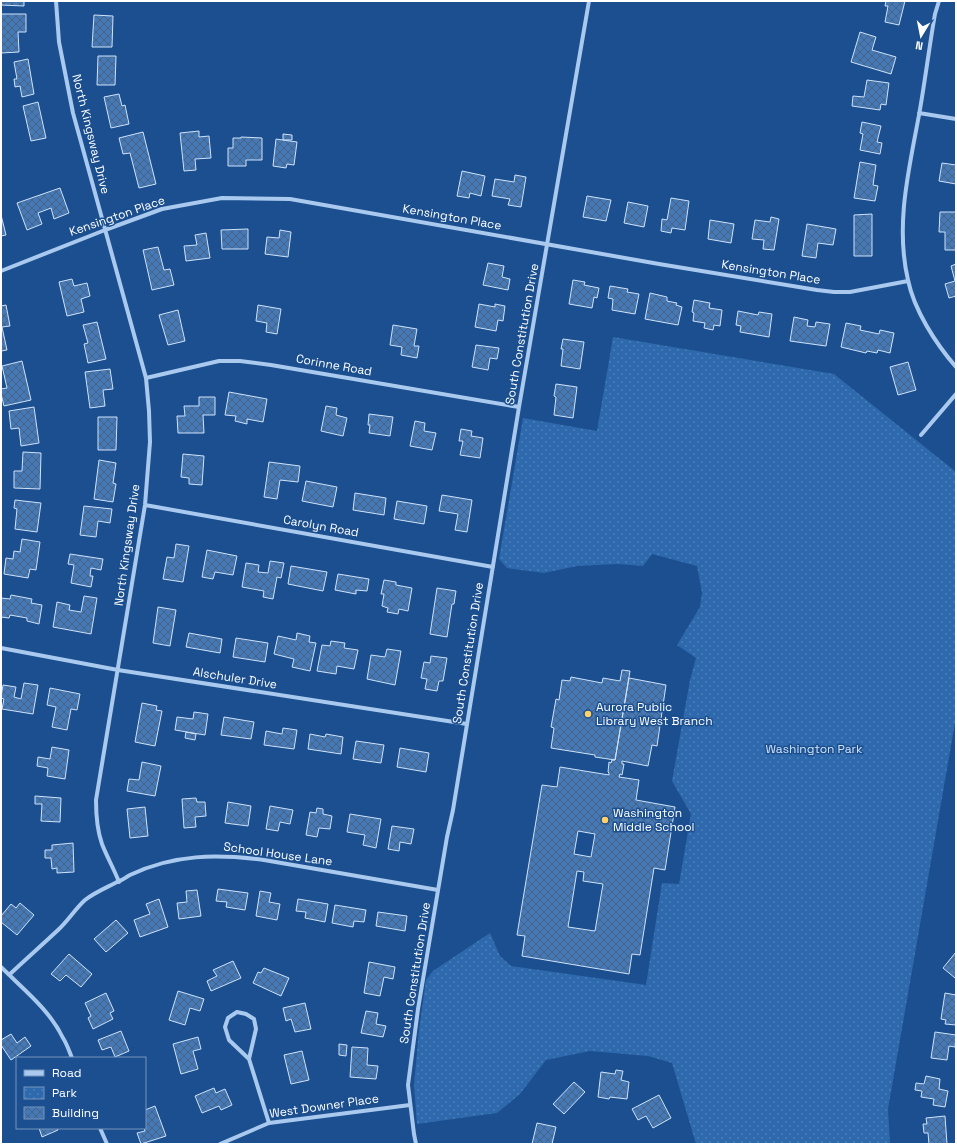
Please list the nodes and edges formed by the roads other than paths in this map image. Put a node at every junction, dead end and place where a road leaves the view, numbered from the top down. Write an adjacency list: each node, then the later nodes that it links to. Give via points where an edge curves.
1 (56, 1): 6 (street, North Kingsway Drive, via 59,42 73,113)
2 (590, 1): 7 (street, South Constitution Drive)
3 (939, 1): 4 (street)
4 (919, 113): 5 (street); 9 (street, via 904,202 904,260)
5 (956, 120)
6 (105, 230): 7 (street, Kensington Place, via 162,209 222,198 290,199); 8 (street, Kensington Place); 11 (street, North Kingsway Drive)
7 (548, 244): 9 (street, Kensington Place, via 834,292 850,292); 13 (street, South Constitution Drive)
8 (1, 271)
9 (908, 281): 10 (street, via 928,328)
10 (956, 367)
11 (146, 378): 13 (street, Corinne Road, via 219,361 240,361 271,364); 15 (street, North Kingsway Drive, via 150,442)
12 (956, 394): 14 (street)
13 (519, 407): 16 (street, South Constitution Drive)
14 (921, 435)
15 (145, 505): 16 (street, Carolyn Road); 18 (street, North Kingsway Drive)
16 (492, 566): 19 (street, South Constitution Drive)
17 (1, 648): 18 (street, Alschuler Drive)
18 (118, 670): 19 (street, Alschuler Drive); 20 (street, North Kingsway Drive, via 96,810 102,844)
19 (467, 724): 21 (street, South Constitution Drive)
20 (119, 882): 21 (street, School House Lane, via 130,875 185,858 237,856); 23 (street, School House Lane, via 105,887 85,900 59,929)
21 (438, 890): 26 (street, South Constitution Drive, via 408,1084)
22 (1, 966): 23 (street)
23 (9, 975): 24 (street, via 48,1015)
24 (72, 1057)
25 (250, 1059): 25 (street, via 256,1029 254,1019 237,1012 228,1018 225,1027 229,1040); 27 (street)
26 (410, 1105): 27 (street, West Downer Place); 31 (street, South Constitution Drive)
27 (269, 1123): 30 (street, West Downer Place)
28 (100, 1129): 29 (street)
29 (106, 1144)
30 (220, 1144)
31 (416, 1144)

